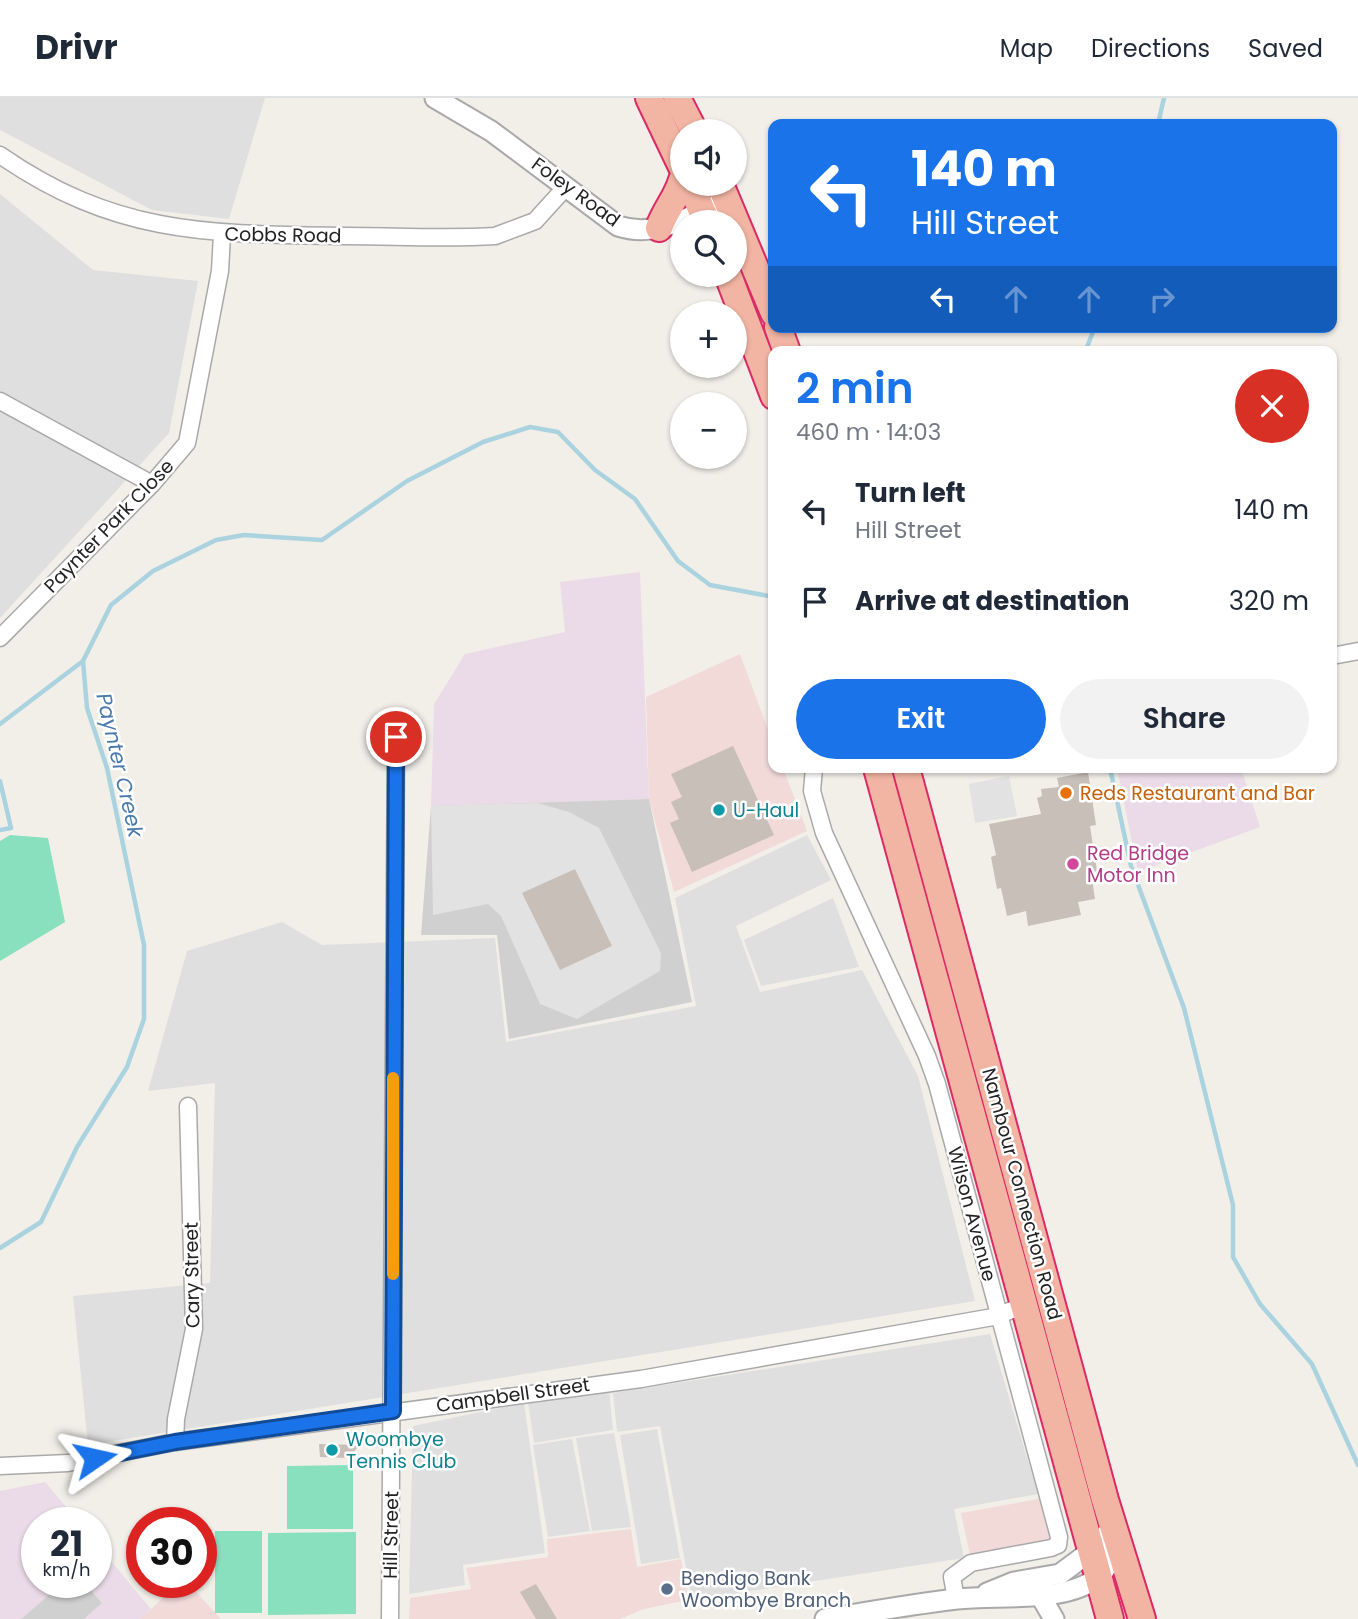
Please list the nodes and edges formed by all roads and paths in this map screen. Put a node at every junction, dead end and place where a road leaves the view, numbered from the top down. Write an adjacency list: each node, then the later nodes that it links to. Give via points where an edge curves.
1 (435, 98): 7 (street, Foley Road, via 499,137)
2 (649, 98): 5 (highway)
3 (677, 98): 4 (highway)
4 (688, 119)
5 (670, 142)
6 (0, 155): 11 (street, Cobbs Road, via 67,196 124,217)
7 (565, 188): 10 (street, Foley Road, via 618,226 640,231); 11 (street, Cobbs Road, via 535,221 495,236)
8 (676, 196): 10 (highway, via 665,210)
9 (725, 196): 14 (highway)
10 (670, 229)
11 (222, 235): 18 (street, Paynter Park Close, via 220,271 187,443)
12 (724, 287): 15 (highway)
13 (733, 287): 15 (highway)
14 (768, 299)
15 (754, 343): 16 (highway)
16 (768, 380)
17 (0, 401): 18 (street)
18 (152, 484): 19 (street, Paynter Park Close)
19 (0, 638)
20 (1358, 651): 21 (street)
21 (1337, 655)
22 (396, 737): 28 (street, Hill Street)
23 (814, 773): 27 (street, Wilson Avenue, via 812,791 821,825 927,1056)
24 (878, 773): 27 (highway, Nambour Connection Road)
25 (907, 773): 31 (highway, Nambour Connection Road)
26 (188, 1106): 29 (street, Cary Street, via 194,1329)
27 (1011, 1310): 28 (street, Campbell Street, via 641,1378); 32 (highway, Nambour Connection Road); 35 (street, Wilson Avenue, via 1058,1545 971,1563 952,1577)
28 (393, 1411): 29 (street, Campbell Street); 37 (street, Hill Street)
29 (175, 1442): 30 (street, Campbell Street, via 68,1463)
30 (0, 1466)
31 (1105, 1500): 33 (street, via 1109,1561); 41 (highway, Nambour Connection Road)
32 (1091, 1551): 33 (highway, Nambour Connection Road); 34 (street)
33 (1098, 1578): 34 (street, via 1084,1586); 40 (highway, Nambour Connection Road)
34 (1035, 1587): 35 (street, via 1014,1581 978,1597); 39 (street)
35 (956, 1599): 36 (street)
36 (848, 1617): 38 (street)
37 (390, 1619)
38 (825, 1619)
39 (1054, 1619)
40 (1110, 1619)
41 (1142, 1619)

